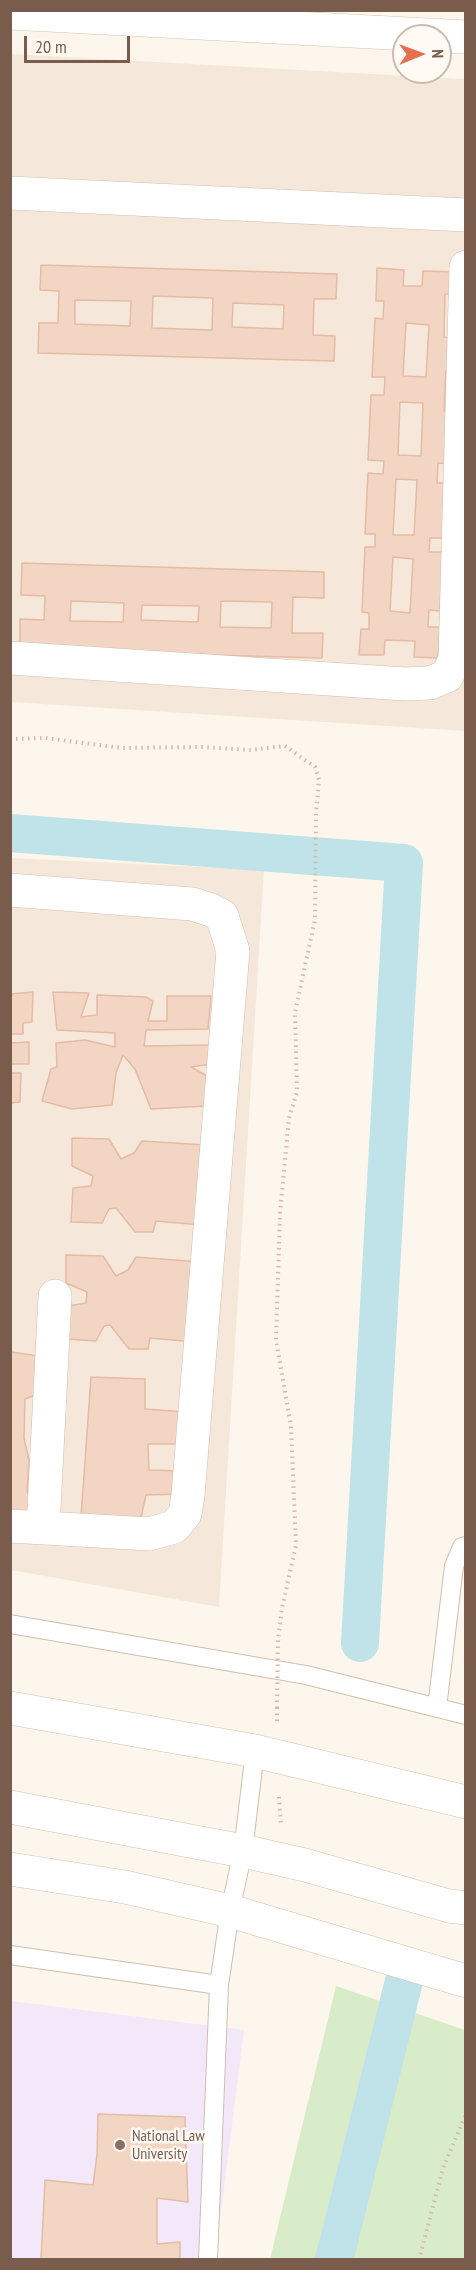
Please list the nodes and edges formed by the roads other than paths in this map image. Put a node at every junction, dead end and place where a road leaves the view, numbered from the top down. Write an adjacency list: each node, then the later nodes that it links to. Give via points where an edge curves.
1 (10, 13): 2 (street)
2 (465, 37)
3 (10, 193): 4 (street)
4 (465, 215)
5 (465, 267): 6 (street, via 455,658 447,676 430,683 405,684)
6 (10, 658)
7 (10, 890): 10 (street, via 192,904 222,916 233,951 185,1514 174,1527 149,1534)
8 (55, 1296): 10 (street)
9 (10, 1526): 10 (street)
10 (43, 1528)
11 (465, 1546): 14 (lane, via 454,1566)
12 (10, 1624): 14 (lane, via 306,1675)
13 (10, 1708): 16 (street)
14 (437, 1708): 15 (lane)
15 (465, 1715)
16 (255, 1751): 17 (street); 19 (lane)
17 (465, 1802)
18 (10, 1807): 19 (street)
19 (243, 1851): 21 (street); 22 (lane)
20 (10, 1869): 22 (street, via 125,1887)
21 (465, 1908)
22 (230, 1911): 24 (street); 25 (lane)
23 (10, 1955): 25 (lane)
24 (465, 1982)
25 (219, 1984): 26 (lane)
26 (208, 2259)

